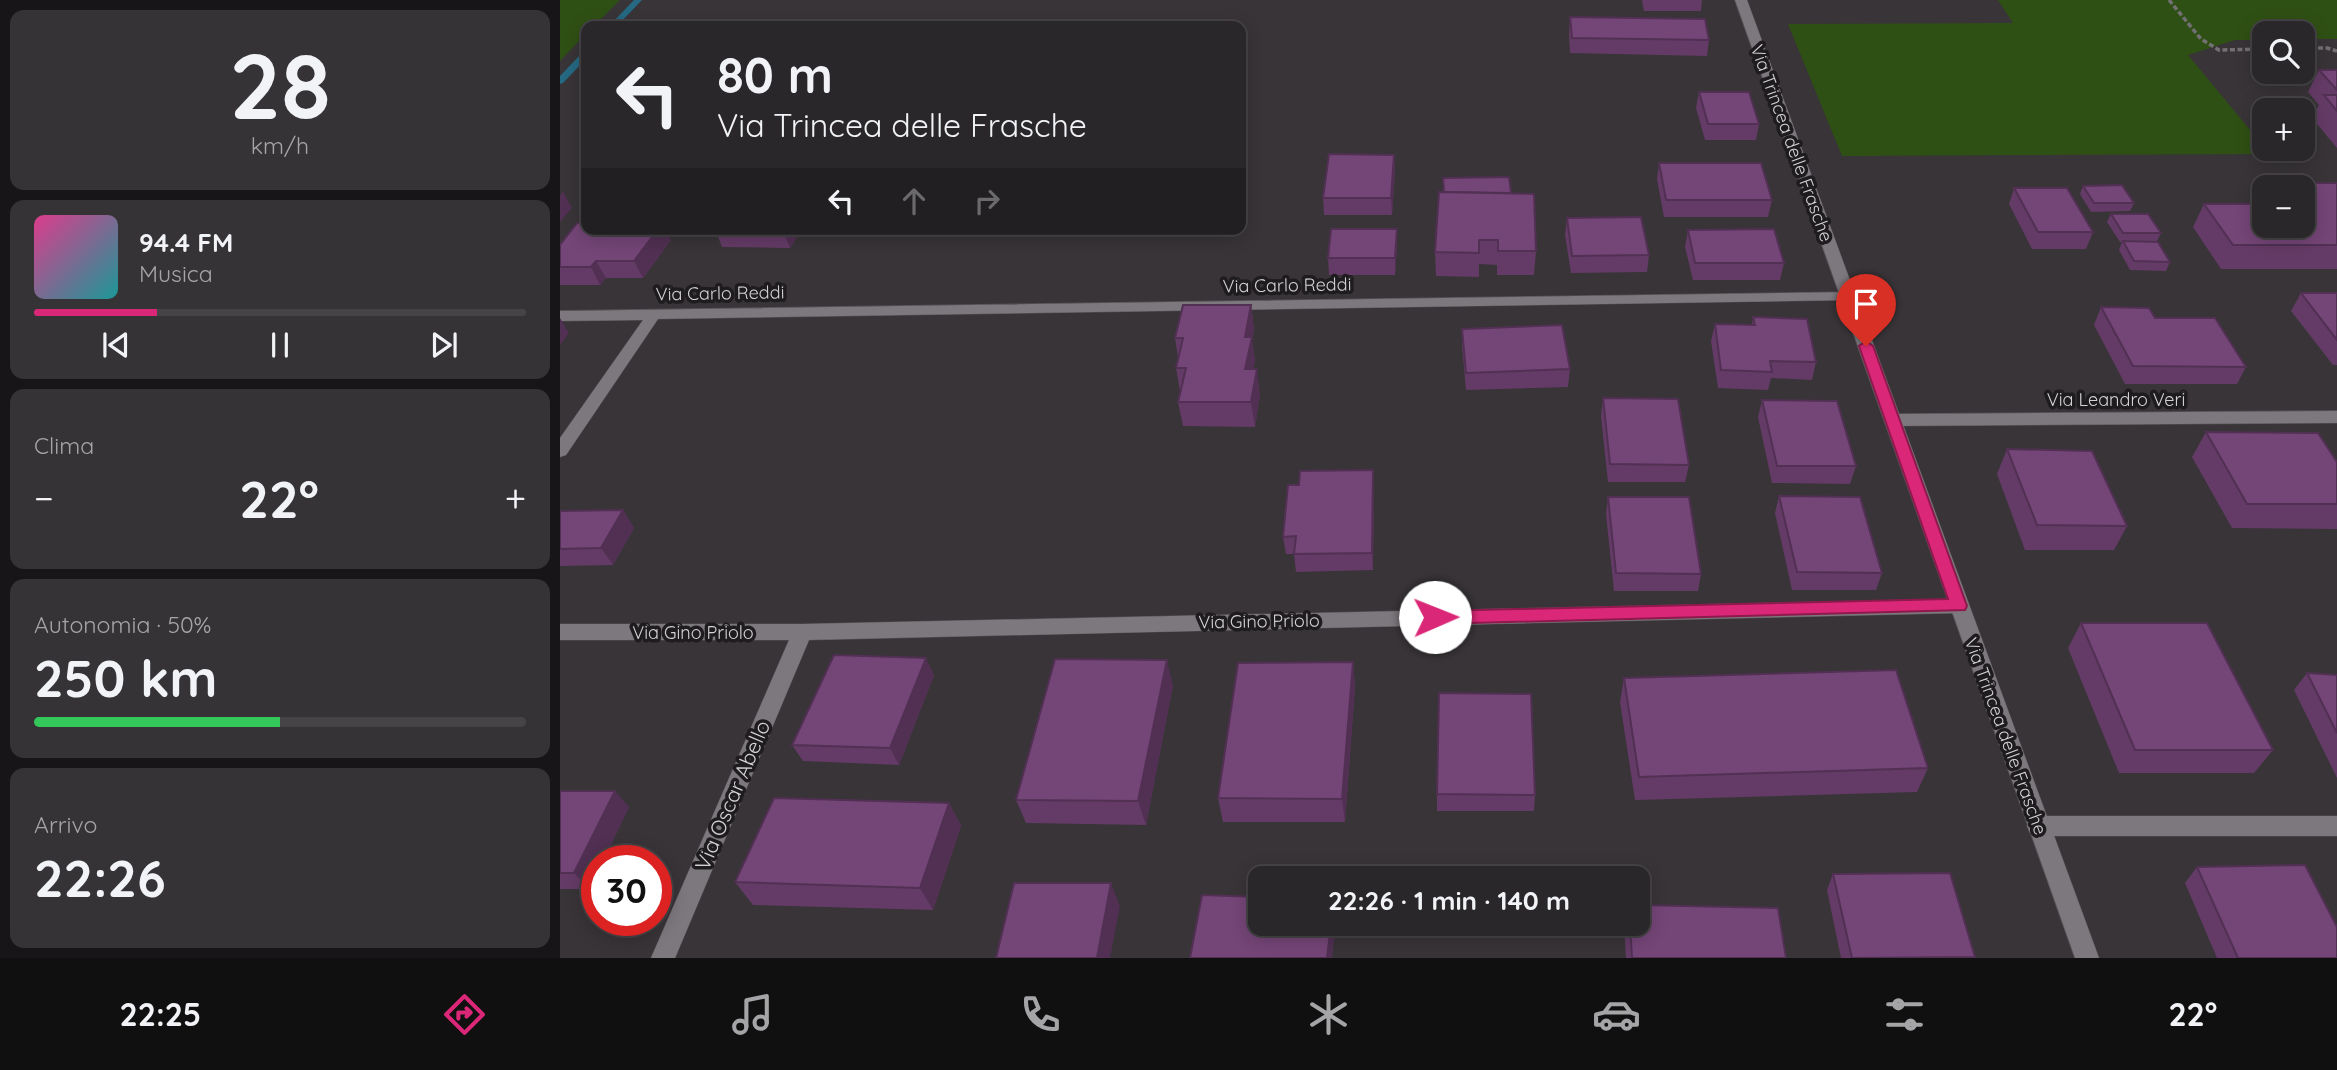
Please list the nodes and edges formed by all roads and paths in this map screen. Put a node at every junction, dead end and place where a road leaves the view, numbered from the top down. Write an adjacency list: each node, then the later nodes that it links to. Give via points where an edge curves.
1 (1741, 0): 6 (street, Via Trincea delle Frasche)
2 (2169, 0): 4 (path, via 2201,39 2218,50)
3 (2315, 48): 5 (path)
4 (2252, 49)
5 (2337, 51)
6 (1847, 297): 7 (street, Via Carlo Reddi); 10 (street, Via Trincea delle Frasche)
7 (655, 313): 8 (street, Via Carlo Reddi); 11 (street)
8 (560, 316)
9 (2337, 417): 10 (street, Via Leandro Veri)
10 (1895, 420): 12 (street, Via Trincea delle Frasche)
11 (560, 451)
12 (1959, 606): 14 (street, Via Gino Priolo); 15 (street, Via Trincea delle Frasche)
13 (560, 632): 14 (street, Via Gino Priolo)
14 (802, 632): 17 (street, Via Oscar Abello)
15 (2038, 826): 16 (street); 18 (street, Via Trincea delle Frasche)
16 (2337, 826)
17 (663, 958)
18 (2087, 958)

